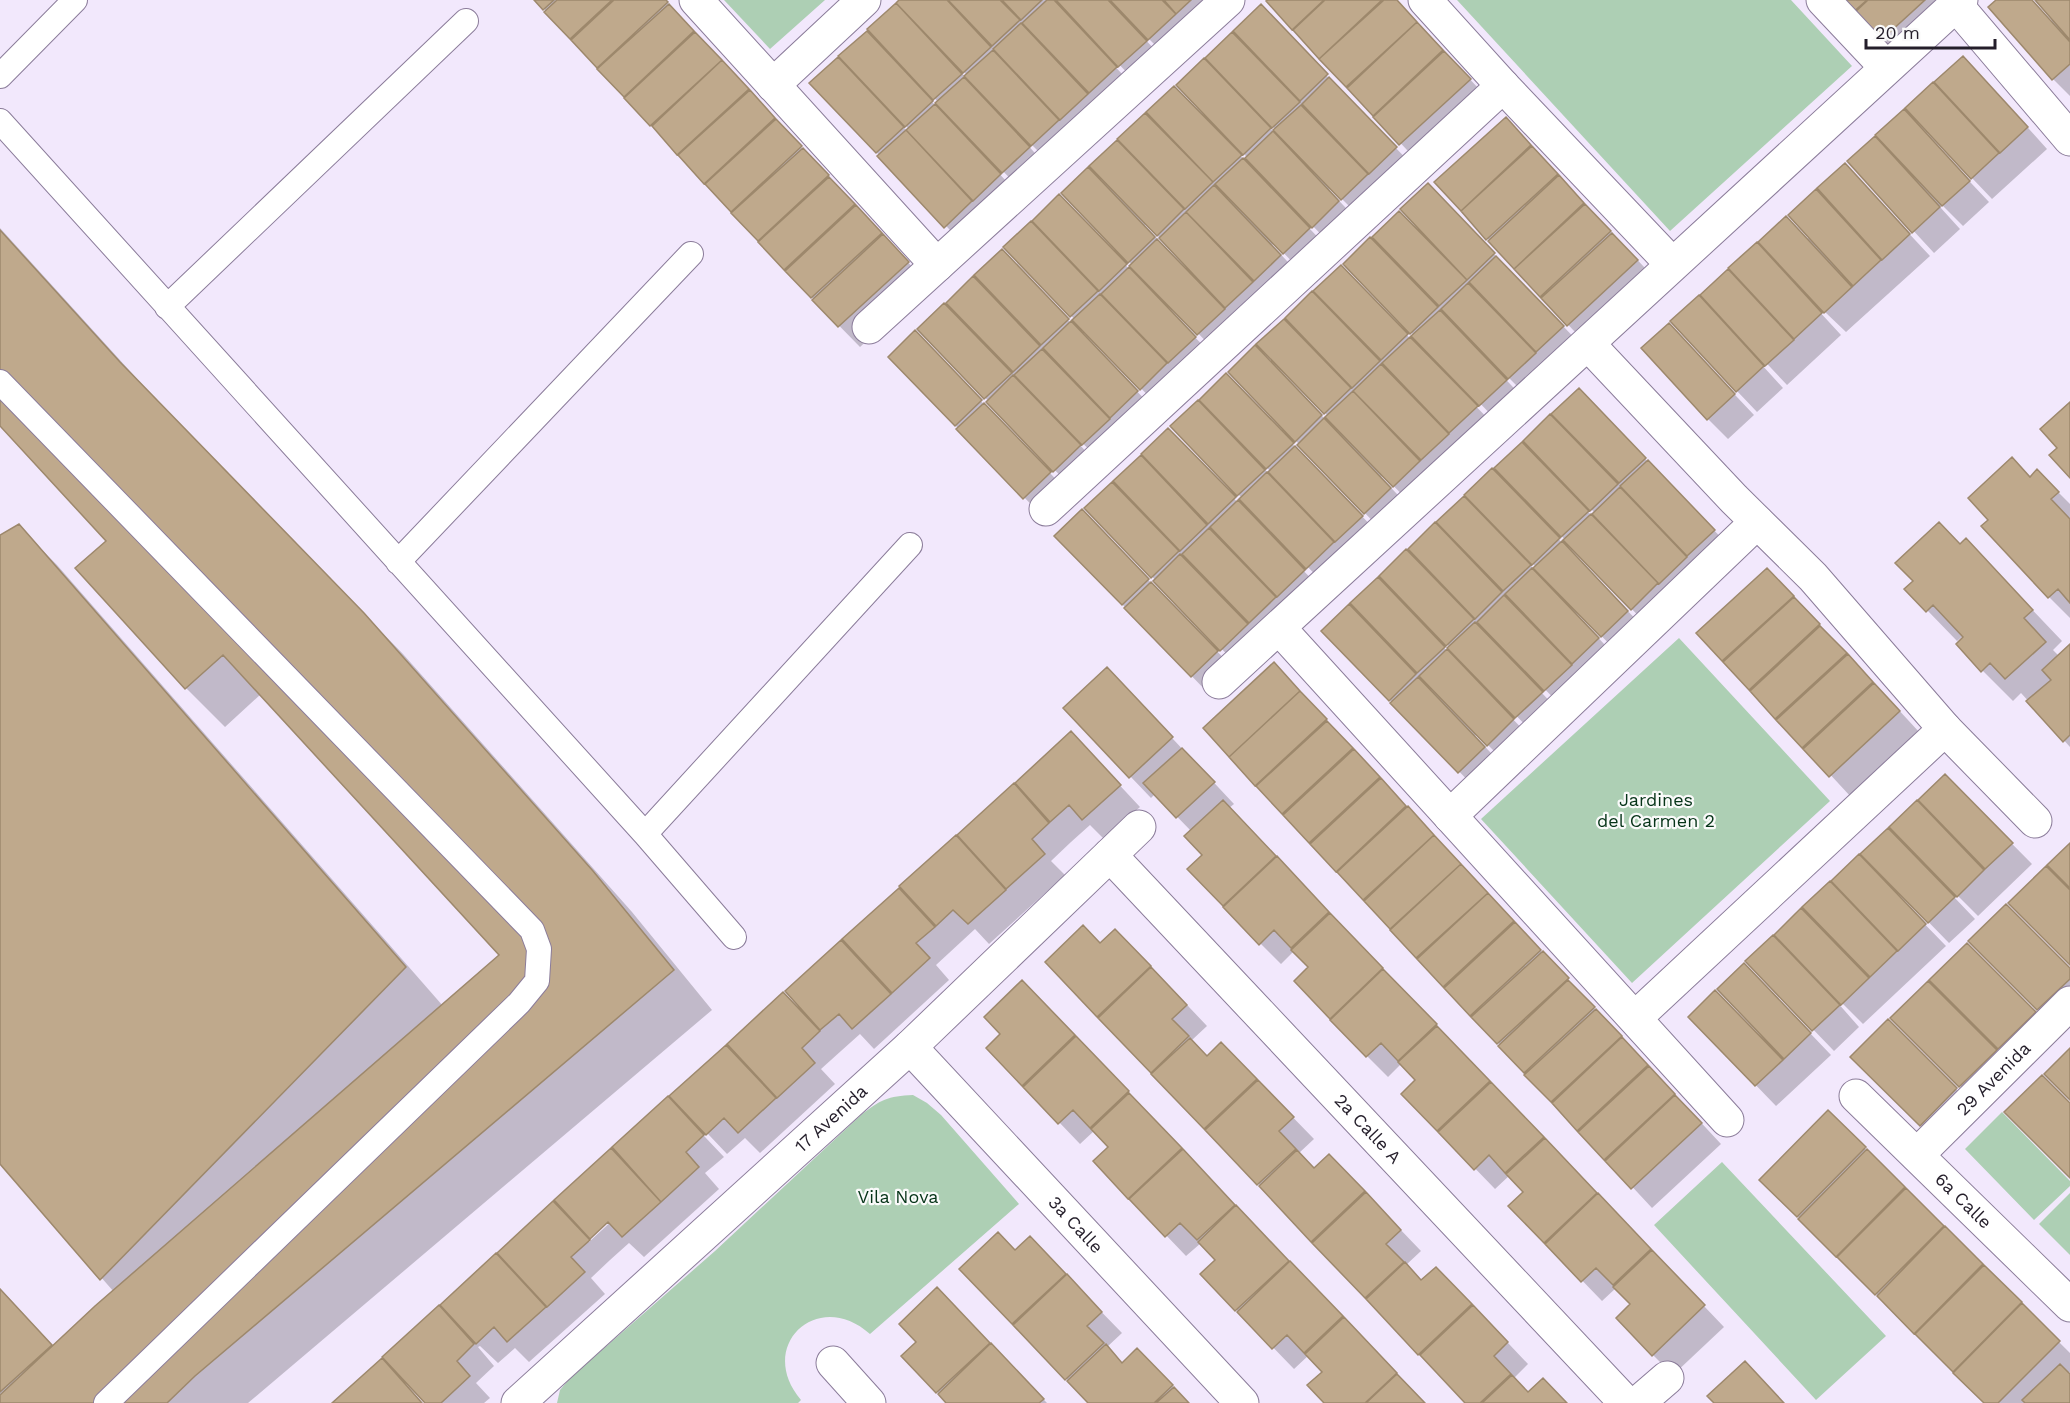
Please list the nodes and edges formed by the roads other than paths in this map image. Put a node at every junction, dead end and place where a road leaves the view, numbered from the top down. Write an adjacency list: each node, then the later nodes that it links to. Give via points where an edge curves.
1 (75, 0): 10 (lane)
2 (696, 0): 11 (street)
3 (864, 0): 11 (street)
4 (1228, 0): 17 (street)
5 (1425, 0): 12 (street)
6 (1823, 0): 9 (street)
7 (1958, 3): 9 (street); 14 (street)
8 (466, 21): 18 (lane)
9 (1886, 68): 16 (street)
10 (0, 76)
11 (773, 85): 17 (street)
12 (1503, 86): 16 (street); 22 (street)
13 (0, 122): 18 (lane)
14 (2070, 139)
15 (691, 254): 25 (lane)
16 (1672, 264): 20 (street)
17 (937, 265): 19 (street)
18 (167, 307): 25 (lane)
19 (869, 327)
20 (1588, 345): 23 (street); 26 (street)
21 (0, 382): 44 (lane, via 532,930 539,949 537,981 519,1003)
22 (1046, 508)
23 (1756, 522): 28 (street, via 1813,577); 29 (street)
24 (910, 545): 32 (lane)
25 (398, 562): 32 (lane)
26 (1279, 628): 27 (street); 29 (street)
27 (1219, 682)
28 (1945, 729): 30 (street); 36 (street)
29 (1450, 816): 36 (street)
30 (2035, 821)
31 (1139, 827): 33 (street, 17 Avenida)
32 (645, 834): 34 (lane)
33 (1110, 855): 37 (street, 17 Avenida); 48 (street, 2a Calle A)
34 (734, 937)
35 (2070, 1003): 40 (street, 29 Avenida)
36 (1635, 1018): 39 (street)
37 (910, 1047): 45 (street, 17 Avenida); 47 (street, 3a Calle)
38 (1856, 1096): 40 (street, 6a Calle)
39 (1727, 1120)
40 (1917, 1155): 41 (street, 6a Calle)
41 (2070, 1305)
42 (833, 1363): 46 (street)
43 (1667, 1378): 49 (street)
44 (106, 1403)
45 (518, 1403)
46 (869, 1403)
47 (1242, 1403)
48 (1626, 1403)
49 (1638, 1403)

